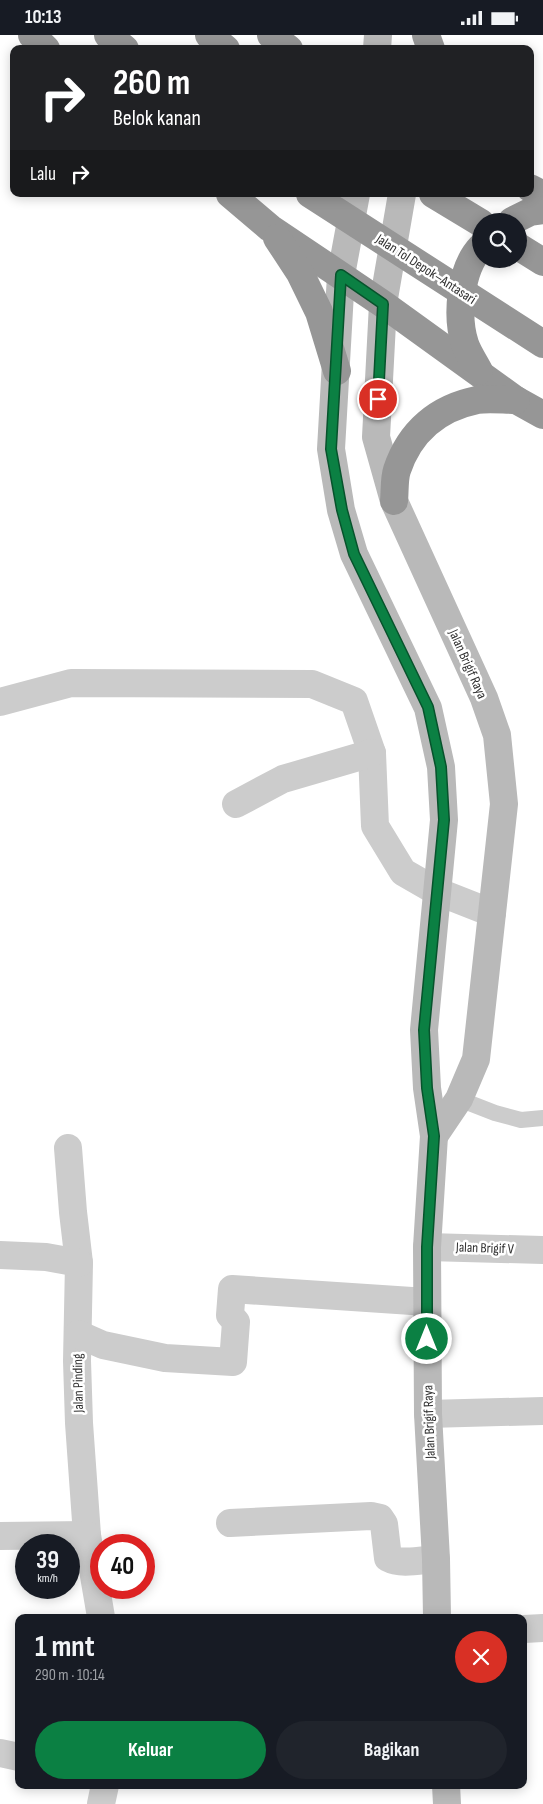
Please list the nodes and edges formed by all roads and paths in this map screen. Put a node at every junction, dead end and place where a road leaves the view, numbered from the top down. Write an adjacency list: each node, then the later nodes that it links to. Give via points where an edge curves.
1 (32, 35): 4 (highway)
2 (108, 35): 5 (highway)
3 (209, 35): 6 (highway)
4 (42, 45)
5 (120, 45)
6 (221, 45)
7 (234, 197): 15 (highway)
8 (315, 197): 21 (highway, Jalan Tol Depok–Antasari)
9 (355, 197): 19 (street, Jalan Brigif Raya)
10 (401, 197): 20 (street, Jalan Brigif Raya)
11 (438, 197): 14 (highway)
12 (543, 210): 13 (highway)
13 (527, 214)
14 (472, 218)
15 (270, 228): 19 (highway); 22 (highway, via 300,273 319,312)
16 (527, 252): 17 (highway)
17 (543, 261)
18 (472, 264): 23 (highway, via 464,279 460,311 465,344)
19 (341, 275): 20 (highway); 22 (street, Jalan Brigif Raya)
20 (383, 304): 23 (highway); 26 (street, Jalan Brigif Raya, via 376,437)
21 (543, 344)
22 (337, 371): 30 (street, Jalan Brigif Raya, via 331,449 342,510 354,554 428,707 441,767 444,811)
23 (480, 373): 24 (highway)
24 (516, 400): 25 (highway); 26 (highway, via 479,400 451,407 427,422 408,445 397,471)
25 (543, 415)
26 (394, 501): 31 (street, Jalan Brigif Raya, via 484,698 496,735 504,804)
27 (0, 701): 28 (street, via 71,683 312,683 354,701)
28 (372, 753): 29 (street, via 283,779); 30 (street, via 375,827 403,872)
29 (236, 805)
30 (436, 891): 31 (street); 34 (street, Jalan Brigif Raya, via 424,1030)
31 (492, 913): 32 (street, Jalan Brigif Raya, via 476,1059)
32 (459, 1099): 33 (lane, via 521,1120); 34 (street, Jalan Brigif Raya)
33 (543, 1118)
34 (434, 1136): 36 (street, Jalan Brigif Raya)
35 (68, 1148): 39 (street, Jalan Pinding)
36 (427, 1247): 37 (street, Jalan Brigif V); 40 (street, Jalan Brigif Raya)
37 (543, 1250)
38 (0, 1255): 39 (street, via 46,1257)
39 (79, 1263): 41 (street, Jalan Pinding)
40 (427, 1302): 41 (street, via 232,1289 230,1315 236,1322 233,1362 166,1358 103,1345); 43 (street, Jalan Brigif Raya)
41 (78, 1334): 45 (street, Jalan Pinding, via 79,1423)
42 (543, 1411): 43 (street)
43 (428, 1414): 47 (street, Jalan Brigif Raya)
44 (230, 1523): 47 (street, via 371,1516 380,1518 384,1524 388,1558 393,1561)
45 (87, 1535): 46 (street); 48 (street, Jalan Pinding)
46 (0, 1536)
47 (436, 1559): 49 (street, Jalan Brigif Raya)
48 (100, 1614)
49 (437, 1614)
50 (543, 1628): 51 (street)
51 (527, 1629)
52 (0, 1753): 53 (street)
53 (15, 1756)
54 (104, 1789): 56 (street)
55 (446, 1789): 57 (street)
56 (101, 1804)
57 (448, 1804)

